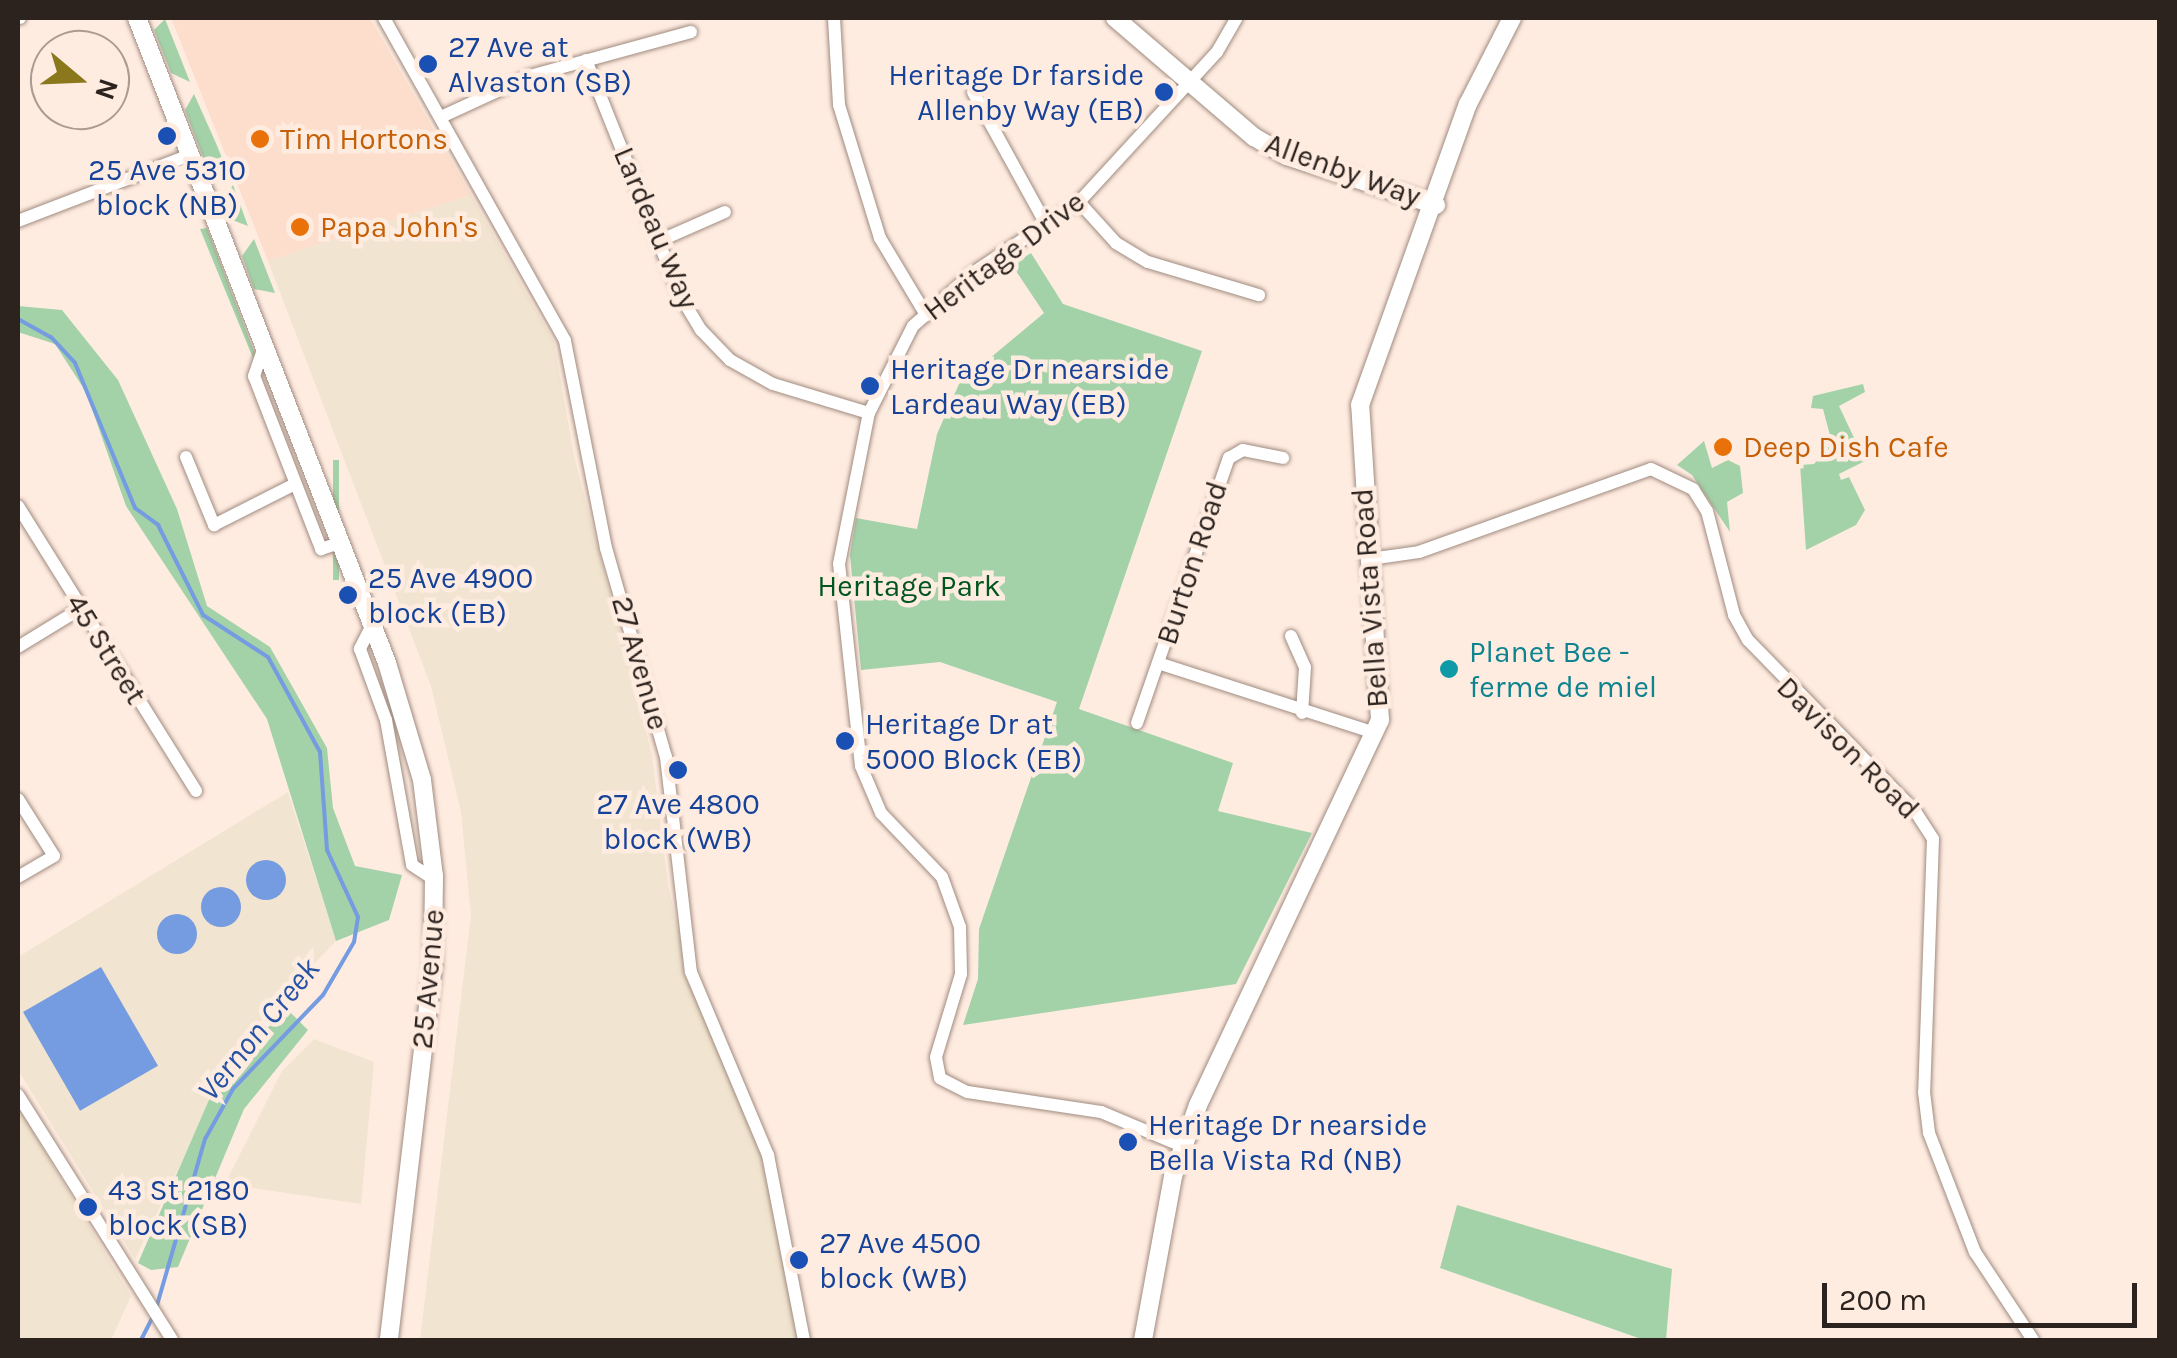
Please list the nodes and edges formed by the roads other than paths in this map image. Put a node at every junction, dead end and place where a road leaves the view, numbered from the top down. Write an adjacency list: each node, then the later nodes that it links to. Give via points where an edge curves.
1 (137, 18): 12 (street, 25 Avenue)
2 (384, 18): 11 (street, 27 Avenue)
3 (834, 18): 20 (street, via 839,105 868,200 901,281)
4 (1115, 18): 9 (street, Allenby Way)
5 (1237, 18): 9 (street, Heritage Drive)
6 (1512, 18): 14 (street, Bella Vista Road, via 1468,104)
7 (691, 32): 8 (street)
8 (586, 60): 11 (street, via 530,76); 18 (street, Lardeau Way)
9 (1192, 80): 13 (street, Heritage Drive); 14 (street, Allenby Way, via 1254,137 1288,156)
10 (973, 92): 17 (street)
11 (441, 117): 45 (street, 27 Avenue, via 565,341 606,548 666,757 691,972 765,1142)
12 (190, 155): 16 (street); 21 (street, 25 Avenue)
13 (1080, 202): 17 (street, Heritage Drive); 19 (street, via 1116,243 1148,262)
14 (1436, 205): 28 (street, Bella Vista Road, via 1360,406)
15 (725, 212): 18 (street)
16 (18, 221)
17 (1047, 226): 20 (street, Heritage Drive, via 973,274)
18 (659, 240): 22 (street, Lardeau Way, via 696,322 730,360 773,384)
19 (1259, 295)
20 (926, 316): 22 (street, Heritage Drive, via 893,358)
21 (264, 346): 25 (street, 25 Avenue, via 254,376); 27 (street, 25 Avenue)
22 (869, 413): 42 (street, Heritage Drive, via 843,517 841,584 861,766 881,813 942,877 960,927 962,974 936,1072 958,1090 1083,1107)
23 (186, 458): 25 (street, via 214,525)
24 (1283, 458): 33 (street, Burton Road, via 1243,450 1229,458)
25 (295, 484): 27 (street, 25 Avenue, via 321,550)
26 (18, 506): 29 (street, 45 Street)
27 (340, 543): 30 (street, 25 Avenue)
28 (1370, 559): 36 (street, Bella Vista Road, via 1382,698); 47 (street, Davison Road, via 1419,552 1646,470 1673,474 1693,489 1708,511 1734,615 1748,640 1915,810 1933,838 1924,1092 1929,1133 1975,1252)
29 (80, 610): 32 (street); 37 (street, 45 Street)
30 (372, 625): 39 (street, 25 Avenue, via 360,649 386,720 412,864); 44 (street, 25 Avenue, via 422,780 435,913)
31 (1291, 636): 34 (street, via 1304,667)
32 (18, 647)
33 (1158, 664): 34 (street); 35 (street, Burton Road)
34 (1302, 713): 36 (street)
35 (1137, 723)
36 (1375, 733): 42 (street, Bella Vista Road, via 1256,969)
37 (196, 791)
38 (18, 799): 40 (street, via 54,856)
39 (429, 876)
40 (18, 878)
41 (18, 1094): 43 (street)
42 (1182, 1146): 46 (street, Bella Vista Road)
43 (172, 1340)
44 (389, 1340)
45 (804, 1340)
46 (1143, 1340)
47 (2034, 1340)

